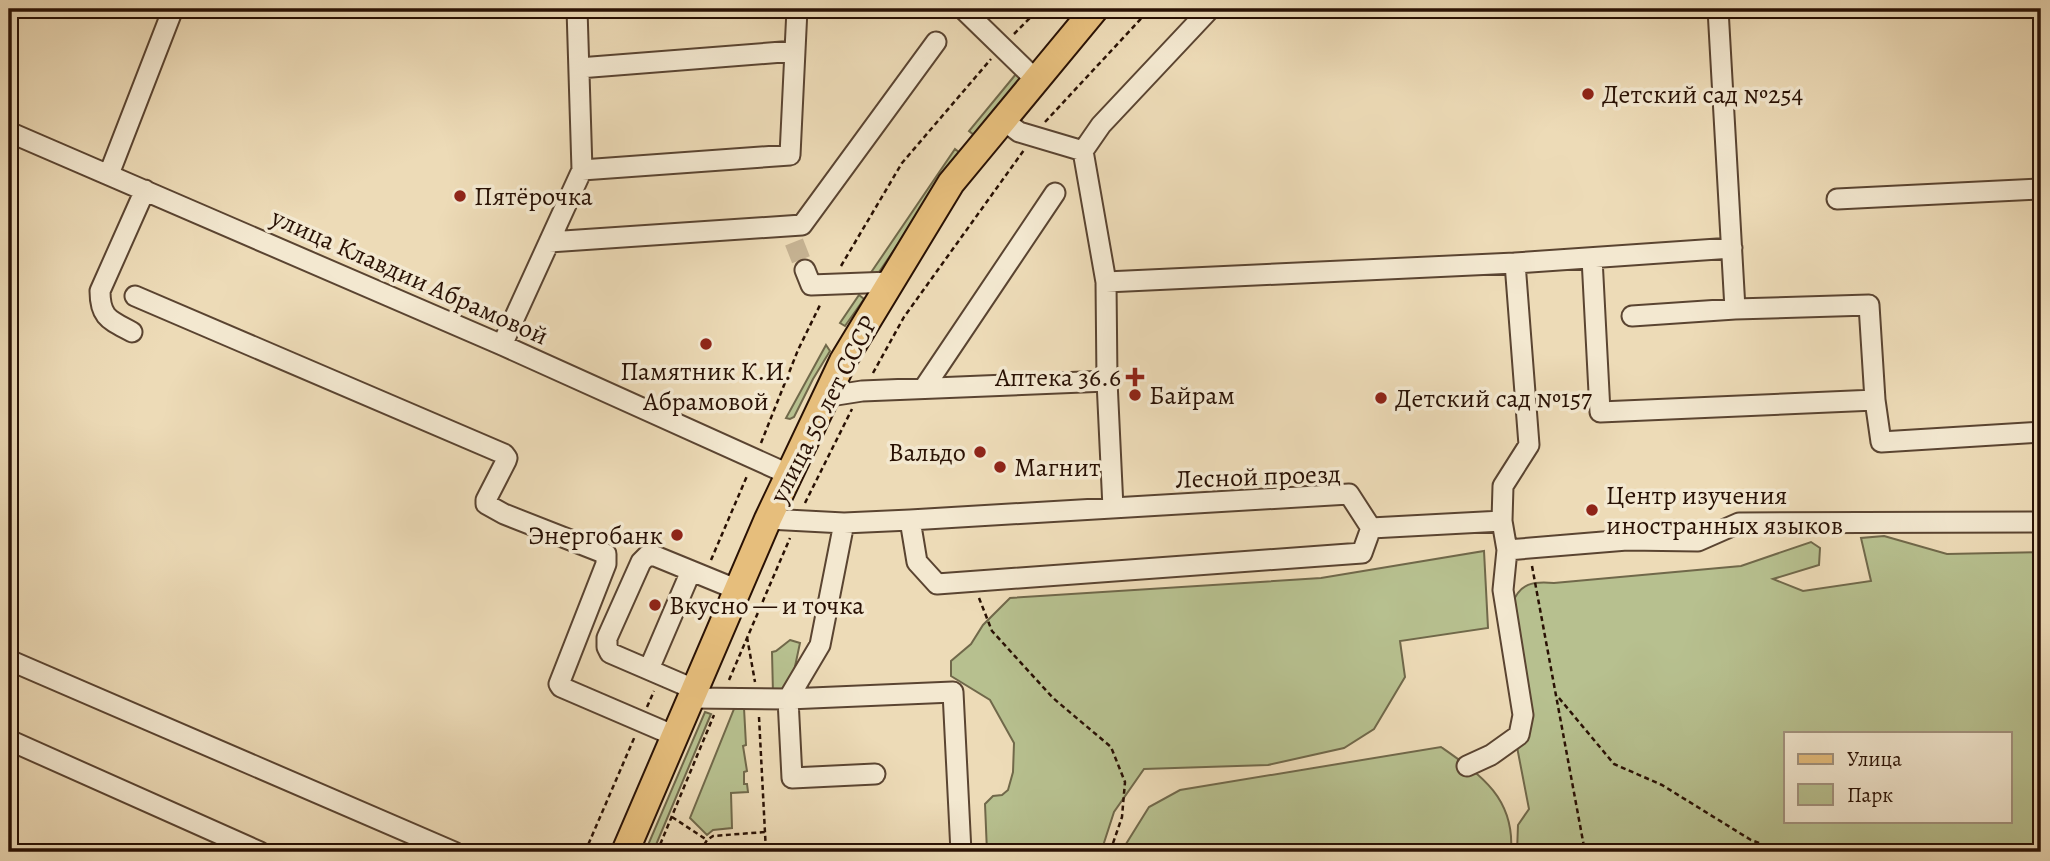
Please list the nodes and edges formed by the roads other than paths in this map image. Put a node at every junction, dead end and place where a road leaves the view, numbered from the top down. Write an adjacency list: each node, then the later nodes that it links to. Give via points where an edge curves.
1 (173, 9): 16 (street)
2 (577, 9): 10 (street)
3 (797, 9): 9 (street)
4 (962, 9): 11 (street)
5 (1095, 9): 11 (main road, улица 50 лет СССР)
6 (1210, 9): 14 (street, via 1101,125)
7 (1718, 9): 22 (street)
8 (936, 42): 21 (street, via 802,225 790,233)
9 (795, 51): 10 (street); 15 (street, via 790,155)
10 (579, 68): 15 (street)
11 (1036, 80): 12 (main road, улица 50 лет СССР)
12 (1003, 120): 14 (street, via 1019,132); 26 (main road, улица 50 лет СССР, via 951,183)
13 (9, 132): 16 (street, улица Клавдии Абрамовой)
14 (1083, 151): 27 (street)
15 (582, 170): 21 (street)
16 (109, 174): 18 (street, улица Клавдии Абрамовой)
17 (2041, 189): 20 (street)
18 (145, 190): 31 (street, via 100,291 100,306 107,319); 32 (street, улица Клавдии Абрамовой)
19 (1055, 193): 34 (street)
20 (1837, 199)
21 (549, 242): 32 (street)
22 (1732, 248): 23 (street); 29 (street)
23 (1592, 258): 24 (street); 36 (street, via 1600,412)
24 (1515, 262): 27 (street); 42 (street, via 1529,444 1503,486)
25 (805, 270): 26 (street, via 811,285)
26 (891, 282): 35 (main road, улица 50 лет СССР)
27 (1106, 282): 33 (street)
28 (135, 296): 53 (street, via 504,454 506,461 486,504 606,554 559,684)
29 (1735, 309): 30 (street); 36 (street, via 1869,306)
30 (1632, 316)
31 (132, 332)
32 (502, 345): 38 (street, улица Клавдии Абрамовой)
33 (1107, 381): 34 (street); 39 (street)
34 (924, 388): 35 (street)
35 (824, 397): 38 (main road, улица 50 лет СССР)
36 (1875, 400): 37 (street, via 1881,442)
37 (2041, 432)
38 (788, 474): 40 (main road, улица 50 лет СССР)
39 (1113, 508): 41 (street, Лесной проезд); 45 (street, Лесной проезд, via 1349,494)
40 (768, 519): 43 (street, Лесной проезд); 48 (main road, улица 50 лет СССР)
41 (910, 520): 43 (street, Лесной проезд); 45 (street, via 917,562 937,584 1362,552)
42 (1502, 522): 45 (street); 46 (street)
43 (844, 523): 52 (street, via 820,645)
44 (2041, 523): 46 (street, via 1739,523 1698,541 1627,540)
45 (1371, 528)
46 (1507, 550): 55 (street, via 1503,590 1523,715 1519,734)
47 (691, 570): 48 (street); 50 (street); 50 (street, via 648,555 607,638 610,653)
48 (738, 590): 51 (main road, улица 50 лет СССР)
49 (9, 660): 58 (street)
50 (649, 669): 51 (street)
51 (694, 694): 52 (street); 53 (main road, улица 50 лет СССР)
52 (788, 699): 56 (street, via 792,778); 60 (street, via 953,692)
53 (675, 736): 59 (main road, улица 50 лет СССР)
54 (9, 740): 57 (street)
55 (1467, 766)
56 (875, 774)
57 (260, 852)
58 (454, 852)
59 (625, 852)
60 (961, 852)

